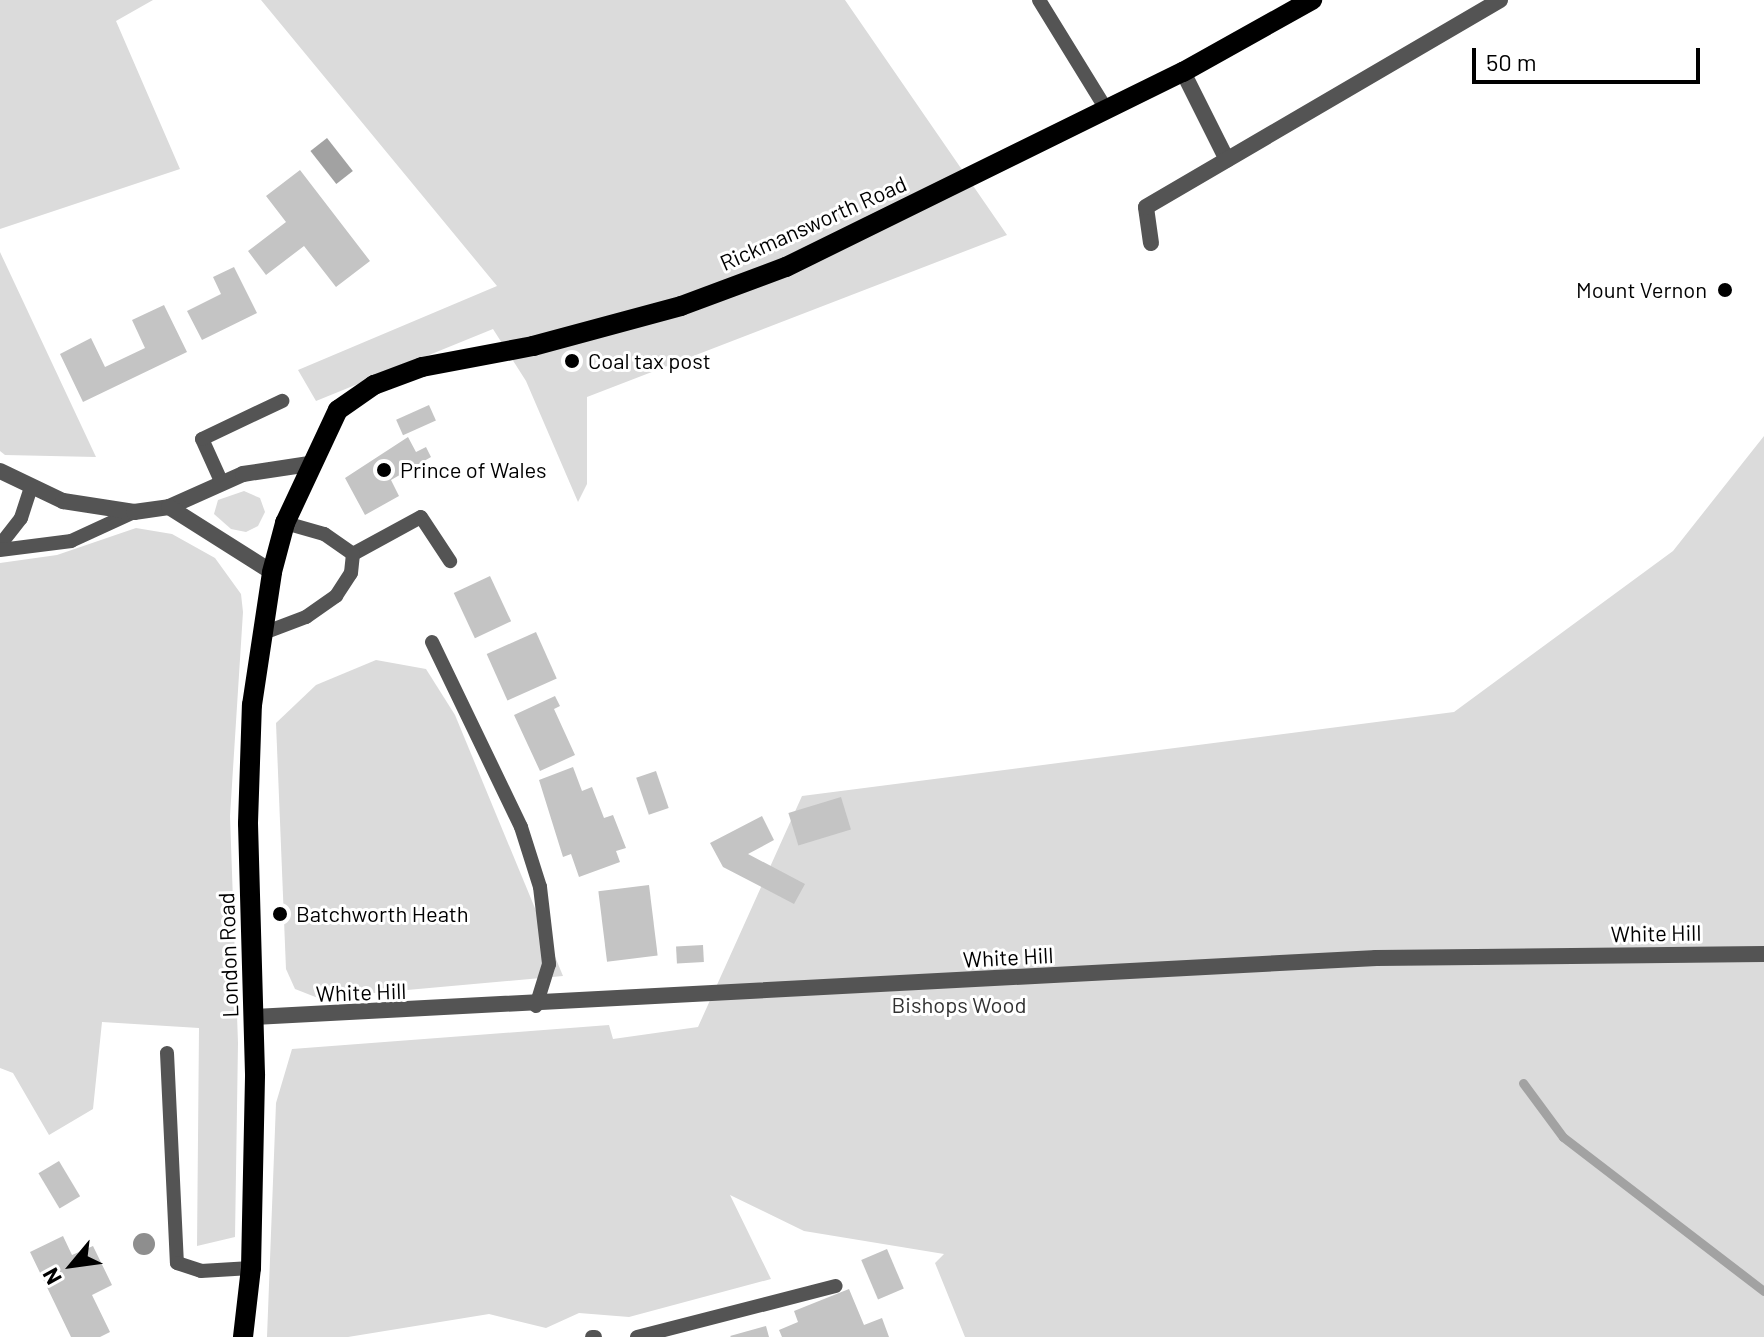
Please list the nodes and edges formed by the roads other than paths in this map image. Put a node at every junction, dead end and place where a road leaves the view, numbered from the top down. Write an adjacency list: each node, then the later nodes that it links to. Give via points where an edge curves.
1 (1039, 0): 5 (lane)
2 (1312, 0): 4 (main road, Rickmansworth Road)
3 (1500, 0): 6 (street)
4 (1183, 72): 5 (main road, Rickmansworth Road); 6 (street)
5 (1106, 109): 9 (main road, Rickmansworth Road, via 786,267 681,306 533,346 422,367 374,385 338,410)
6 (1227, 160): 7 (street, via 1146,207)
7 (1151, 243)
8 (282, 401): 11 (lane, via 202,439)
9 (309, 464): 11 (street); 15 (main road, Rickmansworth Road)
10 (0, 471): 12 (street)
11 (221, 481): 13 (street)
12 (31, 488): 14 (street, via 63,501); 16 (lane, via 21,518)
13 (169, 507): 14 (street); 19 (street)
14 (134, 512): 16 (lane, via 71,541)
15 (285, 523): 17 (lane, via 324,534); 19 (main road, Rickmansworth Road)
16 (0, 548)
17 (353, 554): 18 (lane, via 421,517); 20 (lane, via 351,573 336,596 306,617)
18 (450, 561)
19 (272, 572): 20 (main road, London Road)
20 (261, 634): 24 (main road, London Road, via 252,705 248,823)
21 (432, 642): 23 (lane, via 510,802 540,887 549,964)
22 (1764, 954): 23 (street, White Hill, via 1376,958)
23 (536, 1006): 24 (street, White Hill)
24 (254, 1017): 26 (main road, London Road)
25 (167, 1053): 26 (lane, via 177,1263 201,1271)
26 (251, 1268): 28 (main road, London Road)
27 (836, 1286): 29 (lane)
28 (243, 1337)
29 (637, 1337)

